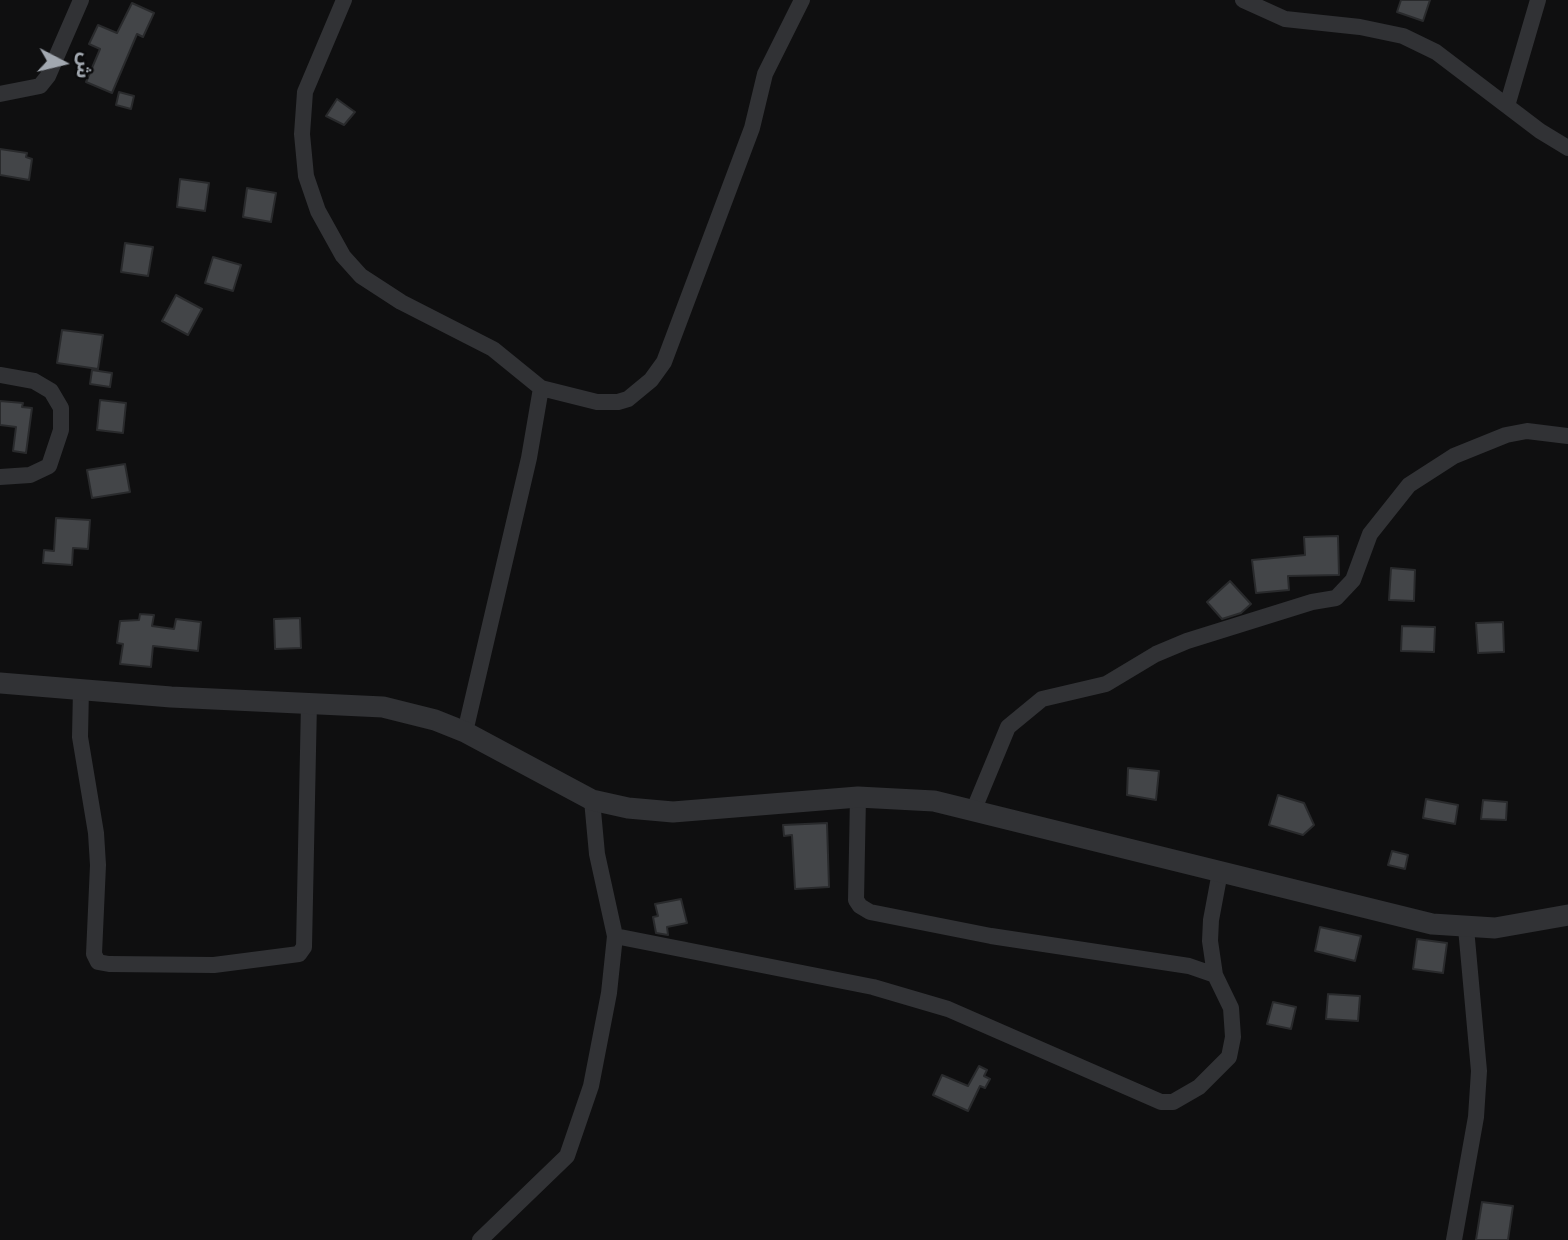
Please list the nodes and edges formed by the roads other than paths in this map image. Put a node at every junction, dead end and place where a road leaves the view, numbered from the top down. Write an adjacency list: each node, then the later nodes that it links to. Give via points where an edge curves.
1 (81, 0): 6 (street, via 40,86)
2 (344, 0): 10 (street, via 305,92 306,176 318,211 343,256 361,276 401,302 494,349)
3 (802, 0): 10 (street, via 765,74 748,140 664,362 651,380 618,402 597,402)
4 (1242, 0): 7 (street, via 1285,19 1403,36 1436,52)
5 (1538, 0): 7 (street)
6 (0, 94)
7 (1507, 106): 8 (street)
8 (1568, 148)
9 (0, 375): 12 (street, via 34,381 51,391 61,408 61,430 49,466 30,475)
10 (541, 388): 16 (street)
11 (1568, 436): 19 (street, via 1527,431 1506,435 1454,456 1409,485 1370,534 1353,580 1336,598 1187,641 1106,684 1042,699 1008,727)
12 (0, 477)
13 (0, 683): 14 (street)
14 (81, 689): 15 (street); 15 (street, via 80,737 96,833 94,954 98,962 109,964 214,965 299,954 303,947)
15 (309, 702): 16 (street, via 383,707)
16 (465, 732): 18 (street)
17 (858, 797): 18 (street, via 673,812); 19 (street, via 900,797); 24 (street, via 856,900 870,912 1189,966)
18 (592, 800): 23 (street, via 597,854)
19 (974, 809): 20 (street)
20 (1220, 872): 22 (street, via 1432,924); 24 (street, via 1211,920)
21 (1568, 915): 22 (street, via 1533,924)
22 (1466, 928): 26 (street, via 1479,1071 1476,1117)
23 (615, 936): 24 (street, via 873,988 948,1009 1161,1102 1188,1096 1229,1057 1231,1008); 25 (street, via 591,1086 567,1156)
24 (1215, 975)
25 (480, 1240)
26 (1454, 1240)

